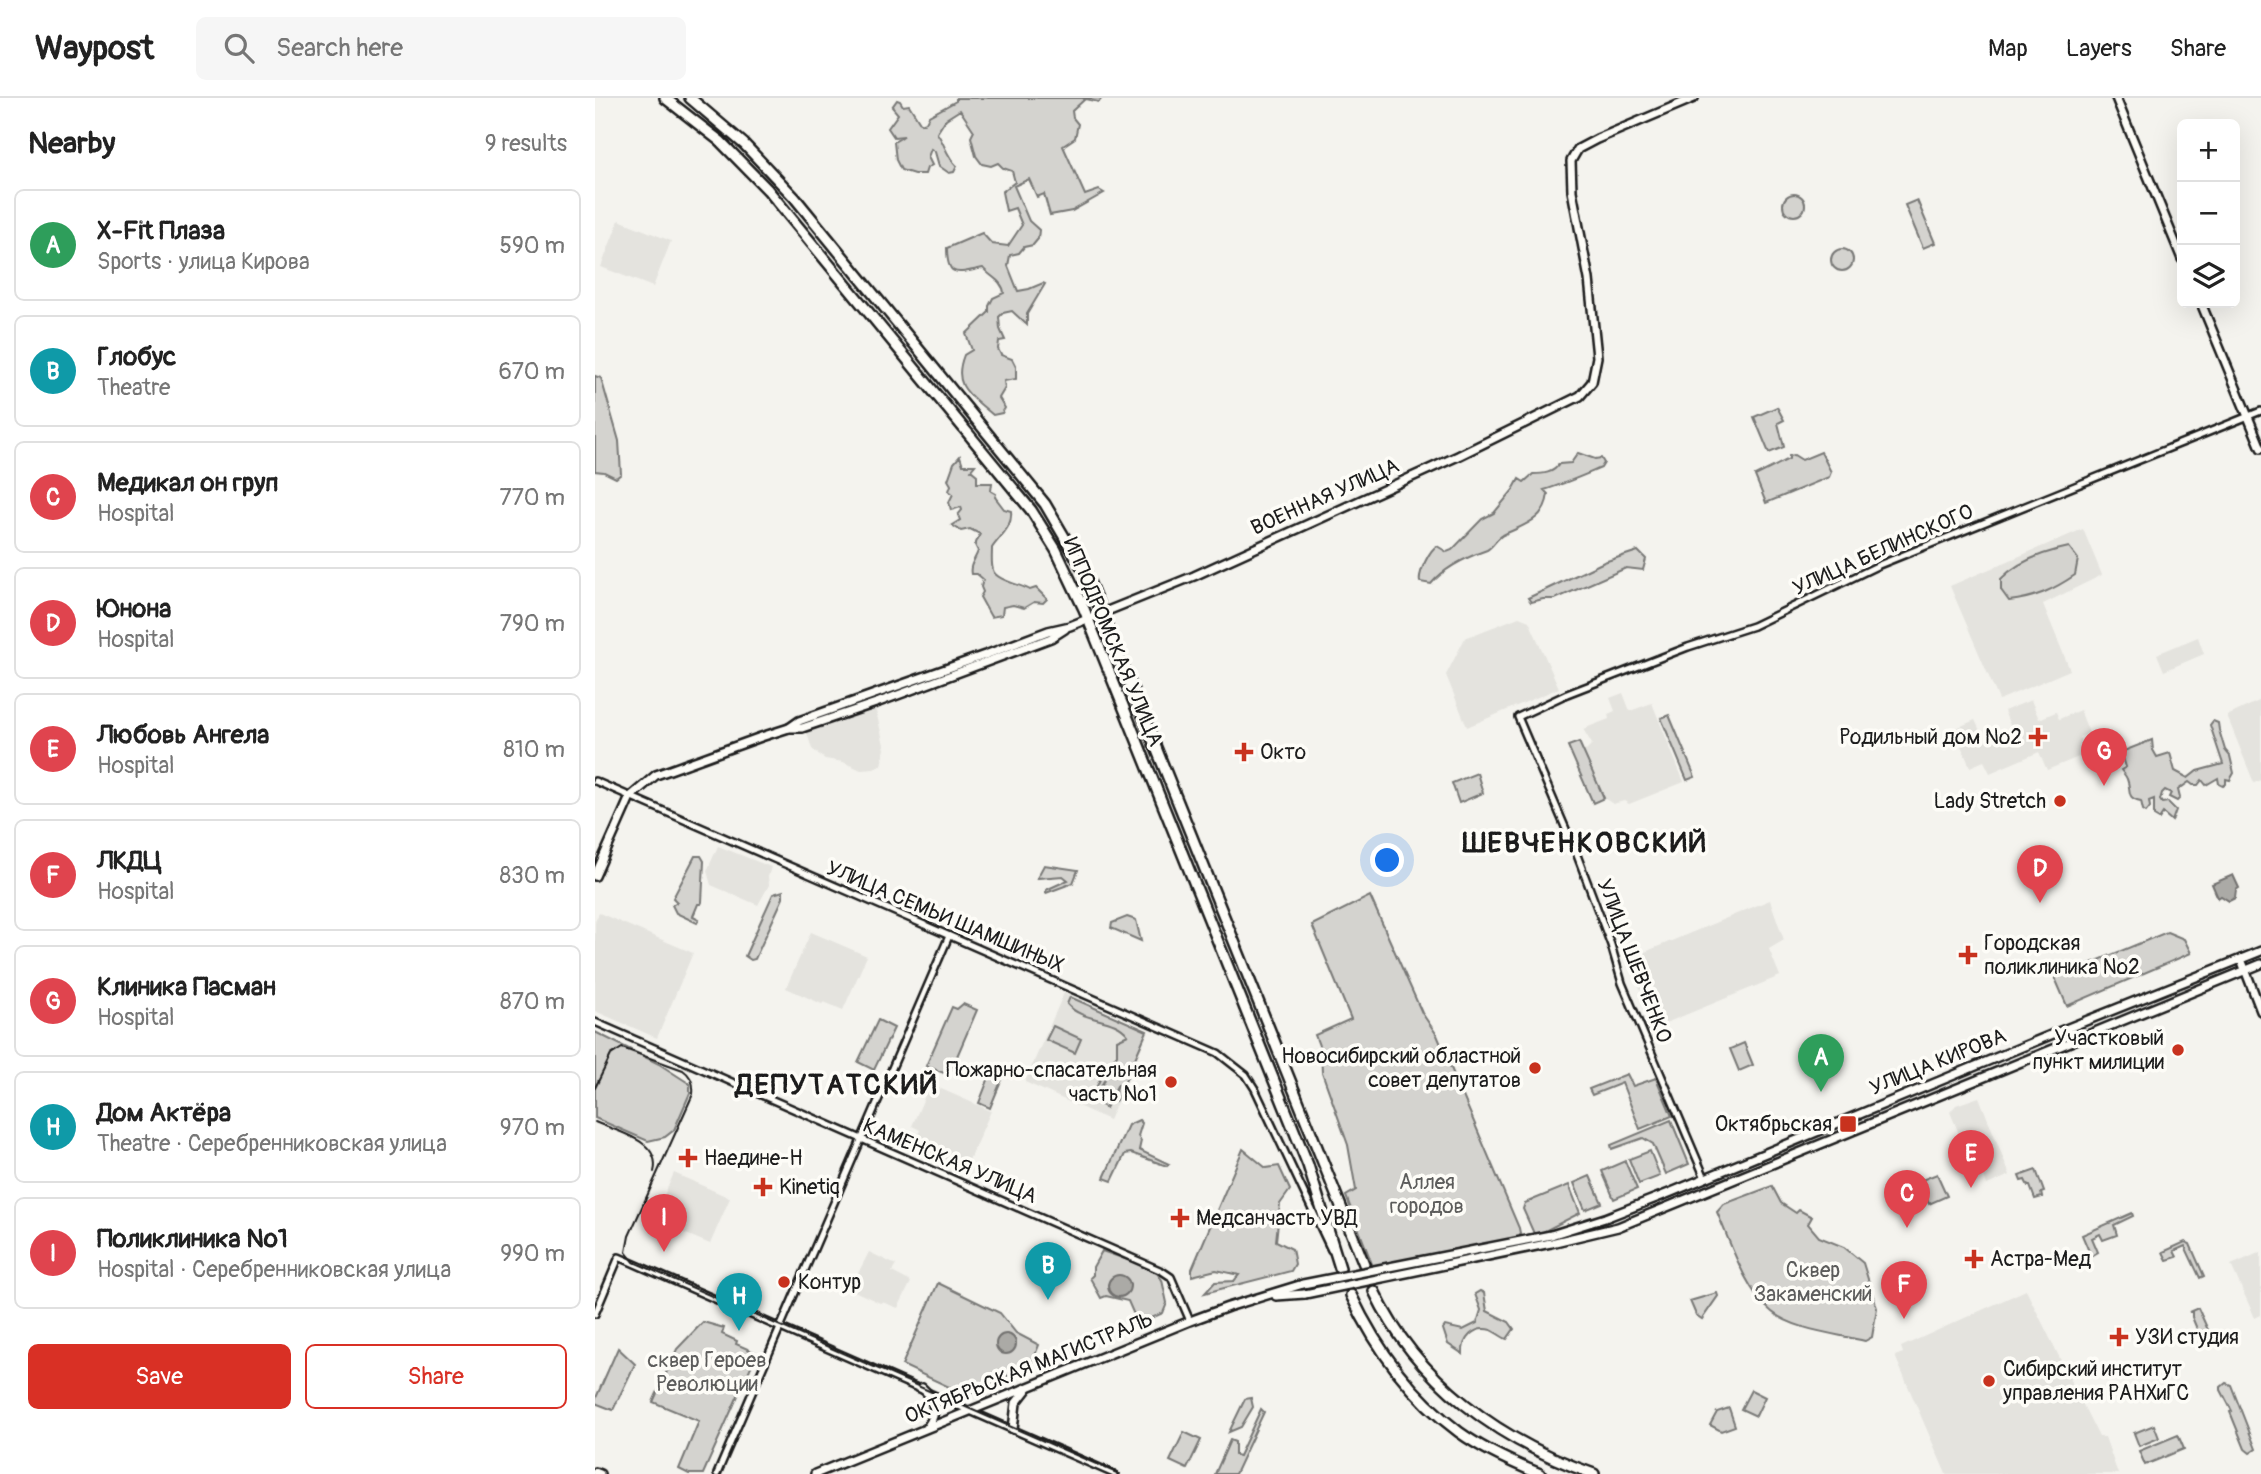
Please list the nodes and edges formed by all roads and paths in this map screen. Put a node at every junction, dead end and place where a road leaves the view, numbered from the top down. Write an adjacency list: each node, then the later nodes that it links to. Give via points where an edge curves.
1 (665, 98): 11 (highway, ИППОДРОМСКАЯ УЛИЦА, via 737,157)
2 (690, 98): 10 (highway, ИППОДРОМСКАЯ УЛИЦА, via 744,144 795,198)
3 (1694, 98): 12 (main road, ВОЕННАЯ УЛИЦА, via 1597,139 1579,149 1571,161 1597,357 1587,388 1571,401 1458,456)
4 (2116, 98): 5 (main road)
5 (2177, 247)
6 (2203, 308): 8 (main road)
7 (2261, 411): 8 (street, УЛИЦА БЕЛИНСКОГО)
8 (2247, 417): 9 (main road); 14 (street, УЛИЦА БЕЛИНСКОГО, via 1879,565 1753,626 1567,694)
9 (2261, 448)
10 (1032, 488): 11 (highway, via 1028,498); 12 (highway, ИППОДРОМСКАЯ УЛИЦА, via 1065,535)
11 (1021, 498): 13 (highway, ИППОДРОМСКАЯ УЛИЦА, via 1056,550)
12 (1102, 614): 13 (main road, ВОЕННАЯ УЛИЦА); 28 (highway, ИППОДРОМСКАЯ УЛИЦА)
13 (1088, 619): 16 (main road, ВОЕННАЯ УЛИЦА, via 656,775); 29 (highway, ИППОДРОМСКАЯ УЛИЦА, via 1308,1165)
14 (1518, 717): 26 (street, УЛИЦА ШЕВЧЕНКО, via 1577,855 1622,983)
15 (595, 781): 16 (street, УЛИЦА СЕМЬИ ШАМШИНЫХ)
16 (630, 797): 17 (main road); 18 (street, УЛИЦА СЕМЬИ ШАМШИНЫХ)
17 (595, 876)
18 (949, 936): 25 (street); 29 (street, УЛИЦА СЕМЬИ ШАМШИНЫХ, via 1218,1053 1246,1075)
19 (2261, 951): 20 (main road, УЛИЦА КИРОВА)
20 (2241, 959): 22 (main road); 26 (main road, УЛИЦА КИРОВА)
21 (2261, 964): 22 (main road, УЛИЦА КИРОВА)
22 (2245, 971): 23 (main road); 27 (main road, УЛИЦА КИРОВА, via 1618,1227)
23 (2261, 1011)
24 (595, 1022): 25 (street, КАМЕНСКАЯ УЛИЦА)
25 (861, 1139): 34 (street, КАМЕНСКАЯ УЛИЦА, via 1167,1274); 35 (street)
26 (1705, 1178): 27 (main road, УЛИЦА КИРОВА)
27 (1551, 1239): 32 (main road, ОКТЯБРЬСКАЯ МАГИСТРАЛЬ, bridge, via 1303,1284); 32 (main road, ОКТЯБРЬСКАЯ МАГИСТРАЛЬ, bridge, via 1305,1294)
28 (1364, 1264)
29 (1340, 1268)
30 (1374, 1291): 42 (highway, via 1406,1343 1458,1400 1500,1430)
31 (1351, 1295): 47 (highway, via 1389,1361 1426,1403 1471,1440)
32 (1258, 1298): 34 (main road, ОКТЯБРЬСКАЯ МАГИСТРАЛЬ)
33 (595, 1314): 35 (street, via 619,1257)
34 (1189, 1321): 36 (main road, ОКТЯБРЬСКАЯ МАГИСТРАЛЬ)
35 (780, 1328): 37 (street); 44 (street)
36 (1031, 1385): 38 (main road, ОКТЯБРЬСКАЯ МАГИСТРАЛЬ); 39 (main road, via 1016,1403)
37 (922, 1388): 38 (street); 40 (main road, via 935,1409)
38 (971, 1410): 39 (street); 40 (main road, ОКТЯБРЬСКАЯ МАГИСТРАЛЬ)
39 (1013, 1429): 46 (street)
40 (923, 1430): 45 (main road, ОКТЯБРЬСКАЯ МАГИСТРАЛЬ)
41 (595, 1472): 43 (main road)
42 (1581, 1472): 48 (highway)
43 (600, 1474)
44 (717, 1474)
45 (815, 1474)
46 (1114, 1474)
47 (1540, 1474)
48 (1594, 1474)

